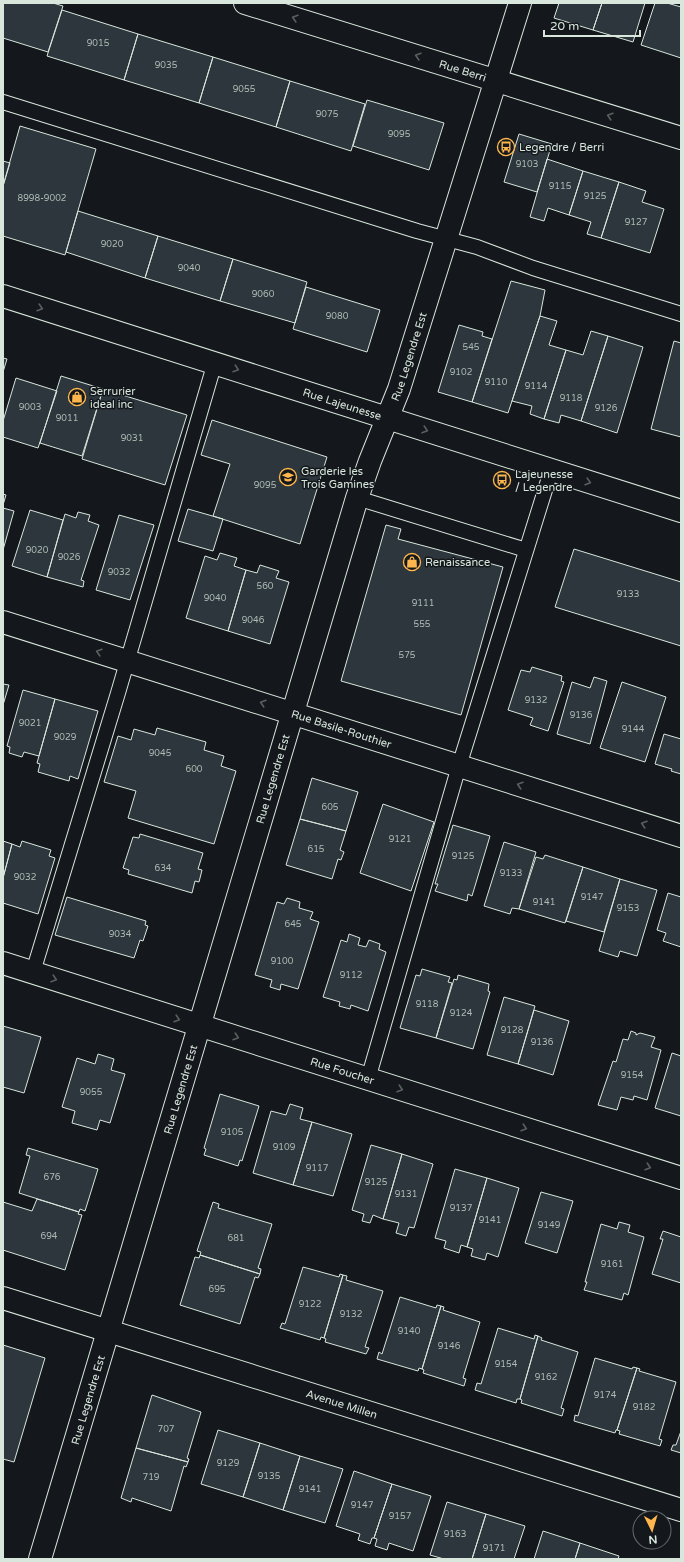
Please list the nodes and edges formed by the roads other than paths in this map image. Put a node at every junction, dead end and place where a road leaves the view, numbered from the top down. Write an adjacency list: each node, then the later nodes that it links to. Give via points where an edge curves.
1 (245, 3): 3 (street, Rue Berri, one-way to 1)
2 (520, 3): 3 (street, Rue Legendre Est)
3 (496, 80): 5 (street, Rue Berri, one-way to 3); 6 (street, Rue Legendre Est)
4 (3, 102): 6 (lane)
5 (681, 138)
6 (446, 239): 8 (lane); 10 (street, Rue Legendre Est)
7 (3, 296): 9 (street, Rue Lajeunesse, one-way to 9)
8 (681, 314)
9 (215, 362): 10 (street, Rue Lajeunesse, one-way to 10); 16 (lane)
10 (388, 418): 11 (street, Rue Lajeunesse, one-way to 11); 12 (street, Rue Legendre Est)
11 (551, 471): 13 (street, Rue Lajeunesse, one-way to 13); 14 (lane)
12 (357, 498): 14 (lane); 17 (street, Rue Legendre Est)
13 (681, 511)
14 (526, 550): 18 (lane)
15 (3, 622): 16 (street, Rue Basile-Routhier, one-way to 15)
16 (127, 661): 17 (street, Rue Basile-Routhier, one-way to 16); 21 (lane)
17 (292, 713): 18 (street, Rue Basile-Routhier); 22 (street, Rue Legendre Est)
18 (459, 766): 19 (street, Rue Basile-Routhier, one-way to 18); 23 (lane)
19 (681, 836)
20 (3, 963): 21 (street, Rue Foucher)
21 (33, 972): 22 (street, Rue Foucher, one-way to 22)
22 (199, 1025): 23 (street, Rue Foucher, one-way to 23); 26 (street, Rue Legendre Est)
23 (368, 1079): 24 (street, Rue Foucher, one-way to 24)
24 (681, 1178)
25 (3, 1298): 26 (street, Avenue Millen)
26 (110, 1331): 27 (street, Avenue Millen); 28 (street, Rue Legendre Est)
27 (681, 1510)
28 (40, 1559)

